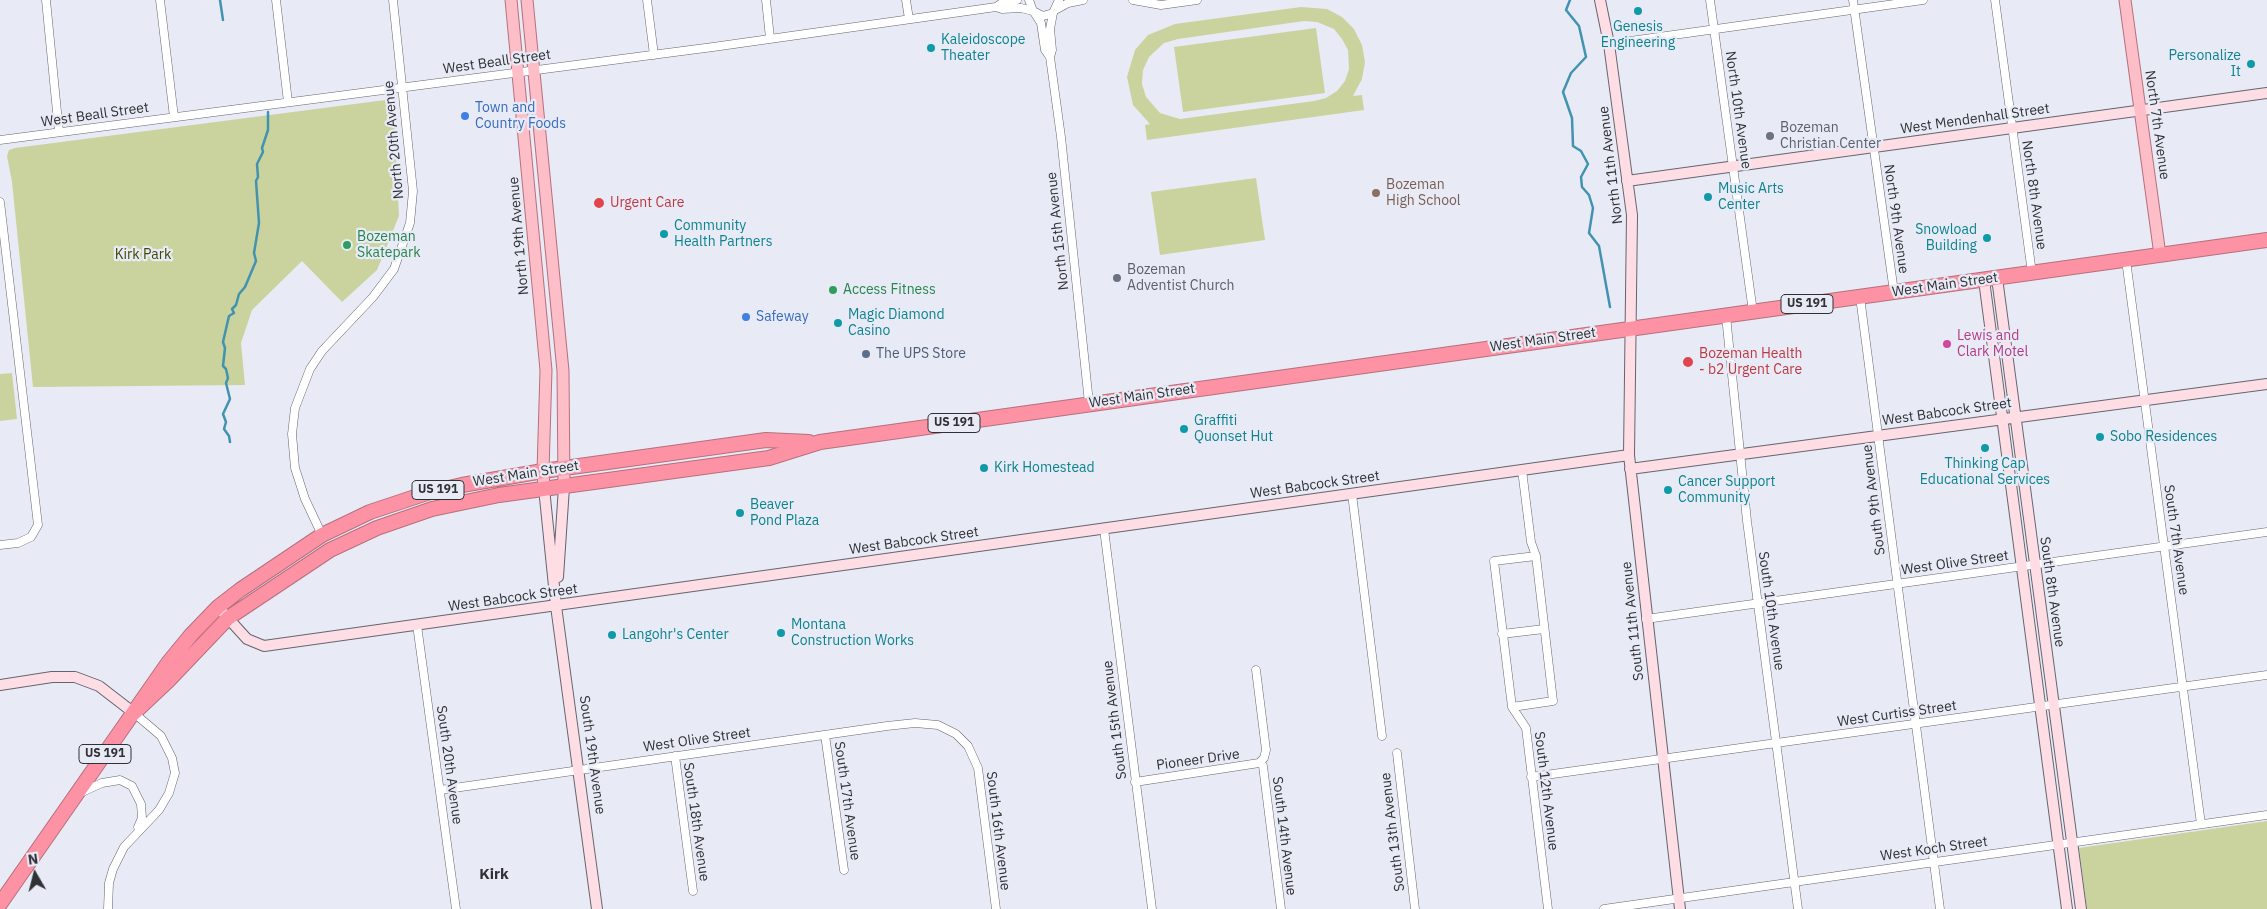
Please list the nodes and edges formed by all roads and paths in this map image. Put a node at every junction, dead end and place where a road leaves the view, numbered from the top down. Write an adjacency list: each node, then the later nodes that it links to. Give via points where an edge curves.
1 (46, 0): 40 (street)
2 (160, 0): 38 (street)
3 (276, 0): 36 (street)
4 (393, 0): 34 (street, North 20th Avenue)
5 (511, 0): 33 (main road, North 19th Avenue)
6 (527, 0): 32 (main road)
7 (647, 0): 30 (street)
8 (766, 0): 28 (street)
9 (906, 0): 26 (street)
10 (1017, 0): 22 (street, West Beall Street)
11 (1029, 0): 25 (street, North 15th Avenue)
12 (1059, 0): 24 (street, North 15th Avenue)
13 (1083, 0): 24 (street, via 1068,3)
14 (1133, 0): 15 (street, via 1160,5)
15 (1197, 0)
16 (1600, 0): 29 (street, North 11th Avenue)
17 (1710, 0): 27 (street, North 10th Avenue)
18 (1853, 0): 23 (street, North 9th Avenue)
19 (1923, 0): 23 (street)
20 (1995, 0): 39 (street, North 8th Avenue)
21 (2125, 0): 37 (main road, North 7th Avenue)
22 (996, 7): 25 (street, West Beall Street); 26 (street, West Beall Street)
23 (1855, 10): 27 (street); 42 (street, North 9th Avenue)
24 (1055, 11): 25 (street, West Beall Street, via 1044,16); 31 (street, North 15th Avenue, via 1050,29)
25 (1033, 12): 31 (street, North 15th Avenue, via 1041,23 1045,50)
26 (909, 18): 28 (street, West Beall Street)
27 (1714, 30): 29 (street); 43 (street, North 10th Avenue)
28 (770, 38): 30 (street, West Beall Street)
29 (1609, 44): 44 (street, North 11th Avenue)
30 (654, 55): 32 (street, West Beall Street)
31 (1050, 57): 58 (street, North 15th Avenue)
32 (534, 70): 33 (street, West Beall Street); 65 (main road, via 563,371)
33 (518, 71): 34 (street, West Beall Street); 68 (main road, North 19th Avenue, via 546,370)
34 (402, 88): 36 (street, West Beall Street); 74 (street, North 20th Avenue, via 413,191 404,245 394,269 373,297 322,351 310,369 295,408 292,434 295,468)
35 (2267, 93): 37 (street, West Mendenhall Street)
36 (288, 102): 38 (street, West Beall Street)
37 (2140, 110): 39 (street, West Mendenhall Street); 47 (main road, North 7th Avenue)
38 (174, 117): 40 (street, West Beall Street)
39 (2012, 127): 42 (street, West Mendenhall Street); 49 (street, North 8th Avenue)
40 (60, 132): 41 (street, West Beall Street)
41 (0, 140)
42 (1873, 147): 43 (street, West Mendenhall Street); 51 (street, North 9th Avenue)
43 (1732, 166): 44 (street, West Mendenhall Street); 53 (street, North 10th Avenue)
44 (1628, 181): 55 (street, North 11th Avenue, via 1633,239)
45 (0, 202): 75 (street, via 38,525 31,537 18,543)
46 (2267, 240): 47 (highway, West Main Street)
47 (2160, 255): 48 (highway, West Main Street / US 191)
48 (2126, 260): 49 (highway, West Main Street / US 191); 57 (street, South 7th Avenue)
49 (2032, 274): 50 (highway, West Main Street / US 191)
50 (1991, 279): 51 (highway, West Main Street / US 191); 59 (street, South 8th Avenue); 60 (street, South 8th Avenue)
51 (1894, 292): 52 (highway, West Main Street / US 191)
52 (1860, 297): 53 (highway, West Main Street / US 191); 61 (street, South 9th Avenue)
53 (1753, 312): 54 (highway, West Main Street / US 191)
54 (1726, 316): 55 (highway, West Main Street / US 191); 63 (street, South 10th Avenue)
55 (1630, 328): 58 (highway, West Main Street / US 191); 64 (street, South 11th Avenue)
56 (2267, 384): 57 (street, West Babcock Street)
57 (2145, 400): 59 (street, West Babcock Street); 76 (street, South 7th Avenue)
58 (1089, 403): 62 (highway, West Main Street / US 191)
59 (2016, 417): 60 (street, West Babcock Street); 78 (street, South 8th Avenue)
60 (2002, 419): 61 (street, West Babcock Street); 79 (street, South 8th Avenue)
61 (1879, 435): 63 (street, West Babcock Street); 80 (street, South 9th Avenue)
62 (820, 442): 65 (highway, West Main Street / US 191, via 766,440); 69 (highway, West Main Street / US 191, via 769,458)
63 (1741, 454): 66 (street, West Babcock Street); 81 (street, South 10th Avenue)
64 (1629, 455): 66 (street, South 11th Avenue); 67 (street, West Babcock Street)
65 (563, 468): 68 (highway, West Main Street / US 191); 69 (main road, South 19th Avenue)
66 (1630, 469): 85 (street, South 11th Avenue)
67 (1522, 470): 71 (street, West Babcock Street); 77 (street, via 1531,542)
68 (542, 471): 70 (main road, South 19th Avenue); 74 (highway, West Main Street / US 191, via 427,493 370,512)
69 (564, 486): 70 (highway, West Main Street / US 191); 82 (street, South 19th Avenue)
70 (544, 488): 82 (street, South 19th Avenue); 84 (highway, West Main Street / US 191, via 432,509 376,528 330,550)
71 (1352, 494): 72 (street, West Babcock Street); 100 (street)
72 (1104, 528): 82 (street, West Babcock Street); 108 (street, South 15th Avenue)
73 (2267, 532): 76 (street, West Olive Street)
74 (322, 536): 83 (highway, West Main Street / US 191)
75 (0, 545)
76 (2164, 546): 78 (street, West Olive Street); 92 (street, South 7th Avenue)
77 (1536, 556): 87 (street); 88 (street, South 12th Avenue, via 1494,561)
78 (2034, 564): 79 (street, West Olive Street); 93 (street, South 8th Avenue)
79 (2021, 566): 80 (street, West Olive Street); 95 (street, South 8th Avenue)
80 (1897, 584): 81 (street, West Olive Street); 97 (street, South 9th Avenue)
81 (1758, 603): 85 (street, West Olive Street); 101 (street, South 10th Avenue)
82 (556, 606): 86 (street, West Babcock Street); 106 (street, South 19th Avenue)
83 (218, 607): 84 (street, West Babcock Street); 96 (highway, West Main Street / US 191, via 168,663)
84 (228, 618): 86 (street, West Babcock Street, via 248,639 264,646); 96 (highway, West Main Street / US 191)
85 (1646, 619): 104 (street, South 11th Avenue)
86 (417, 625): 109 (street, South 20th Avenue)
87 (1544, 629): 88 (street); 94 (street, via 1553,701)
88 (1502, 634): 94 (street, South 12th Avenue)
89 (1256, 670): 108 (street, Pioneer Drive, via 1266,750 1259,763)
90 (2267, 676): 92 (street, West Curtiss Street)
91 (0, 686): 96 (street, via 52,677 76,677 99,686)
92 (2184, 687): 93 (street, West Curtiss Street); 112 (street, South 7th Avenue)
93 (2053, 705): 95 (street, West Curtiss Street); 114 (street, South 8th Avenue)
94 (1512, 707): 107 (street, South 12th Avenue, via 1526,728)
95 (2040, 707): 97 (street, West Curtiss Street); 115 (street, South 8th Avenue)
96 (134, 713): 110 (highway, West Main Street / US 191); 113 (street, via 162,736 175,773 169,794)
97 (1915, 724): 101 (street, West Curtiss Street); 116 (street, South 9th Avenue)
98 (956, 734): 99 (street, West Olive Street, via 938,725 914,723); 125 (street, South 16th Avenue, via 968,746 978,768)
99 (825, 735): 103 (street, West Olive Street); 117 (street, South 17th Avenue)
100 (1382, 736)
101 (1776, 743): 104 (street, West Curtiss Street); 118 (street, South 10th Avenue)
102 (1397, 753): 128 (street, South 13th Avenue)
103 (675, 756): 106 (street, West Olive Street); 119 (street, South 18th Avenue)
104 (1663, 759): 107 (street, West Curtiss Street); 121 (street, South 11th Avenue)
105 (1263, 766): 127 (street, South 14th Avenue)
106 (580, 769): 109 (street, West Olive Street); 124 (street, South 19th Avenue)
107 (1531, 777): 129 (street, South 12th Avenue)
108 (1135, 782): 126 (street, South 15th Avenue)
109 (440, 790): 123 (street, South 20th Avenue)
110 (76, 795): 113 (street, via 102,783 120,780 132,786 142,804 142,818); 120 (highway, West Main Street / US 191)
111 (2267, 815): 112 (street, West Koch Street)
112 (2201, 824): 114 (street, West Koch Street)
113 (136, 831): 122 (street, via 113,869)
114 (2072, 842): 115 (street, West Koch Street); 134 (street, South 8th Avenue)
115 (2059, 844): 116 (street, West Koch Street); 133 (street, South 8th Avenue)
116 (1933, 862): 118 (street, West Koch Street); 132 (street, South 9th Avenue)
117 (844, 870)
118 (1794, 882): 121 (street, West Koch Street); 131 (street, South 10th Avenue)
119 (693, 891)
120 (0, 904)
121 (1679, 904): 130 (street, West Koch Street)
122 (108, 909)
123 (456, 909)
124 (597, 909)
125 (996, 909)
126 (1152, 909)
127 (1281, 909)
128 (1415, 909)
129 (1548, 909)
130 (1604, 909)
131 (1798, 909)
132 (1940, 909)
133 (2067, 909)
134 (2081, 909)

